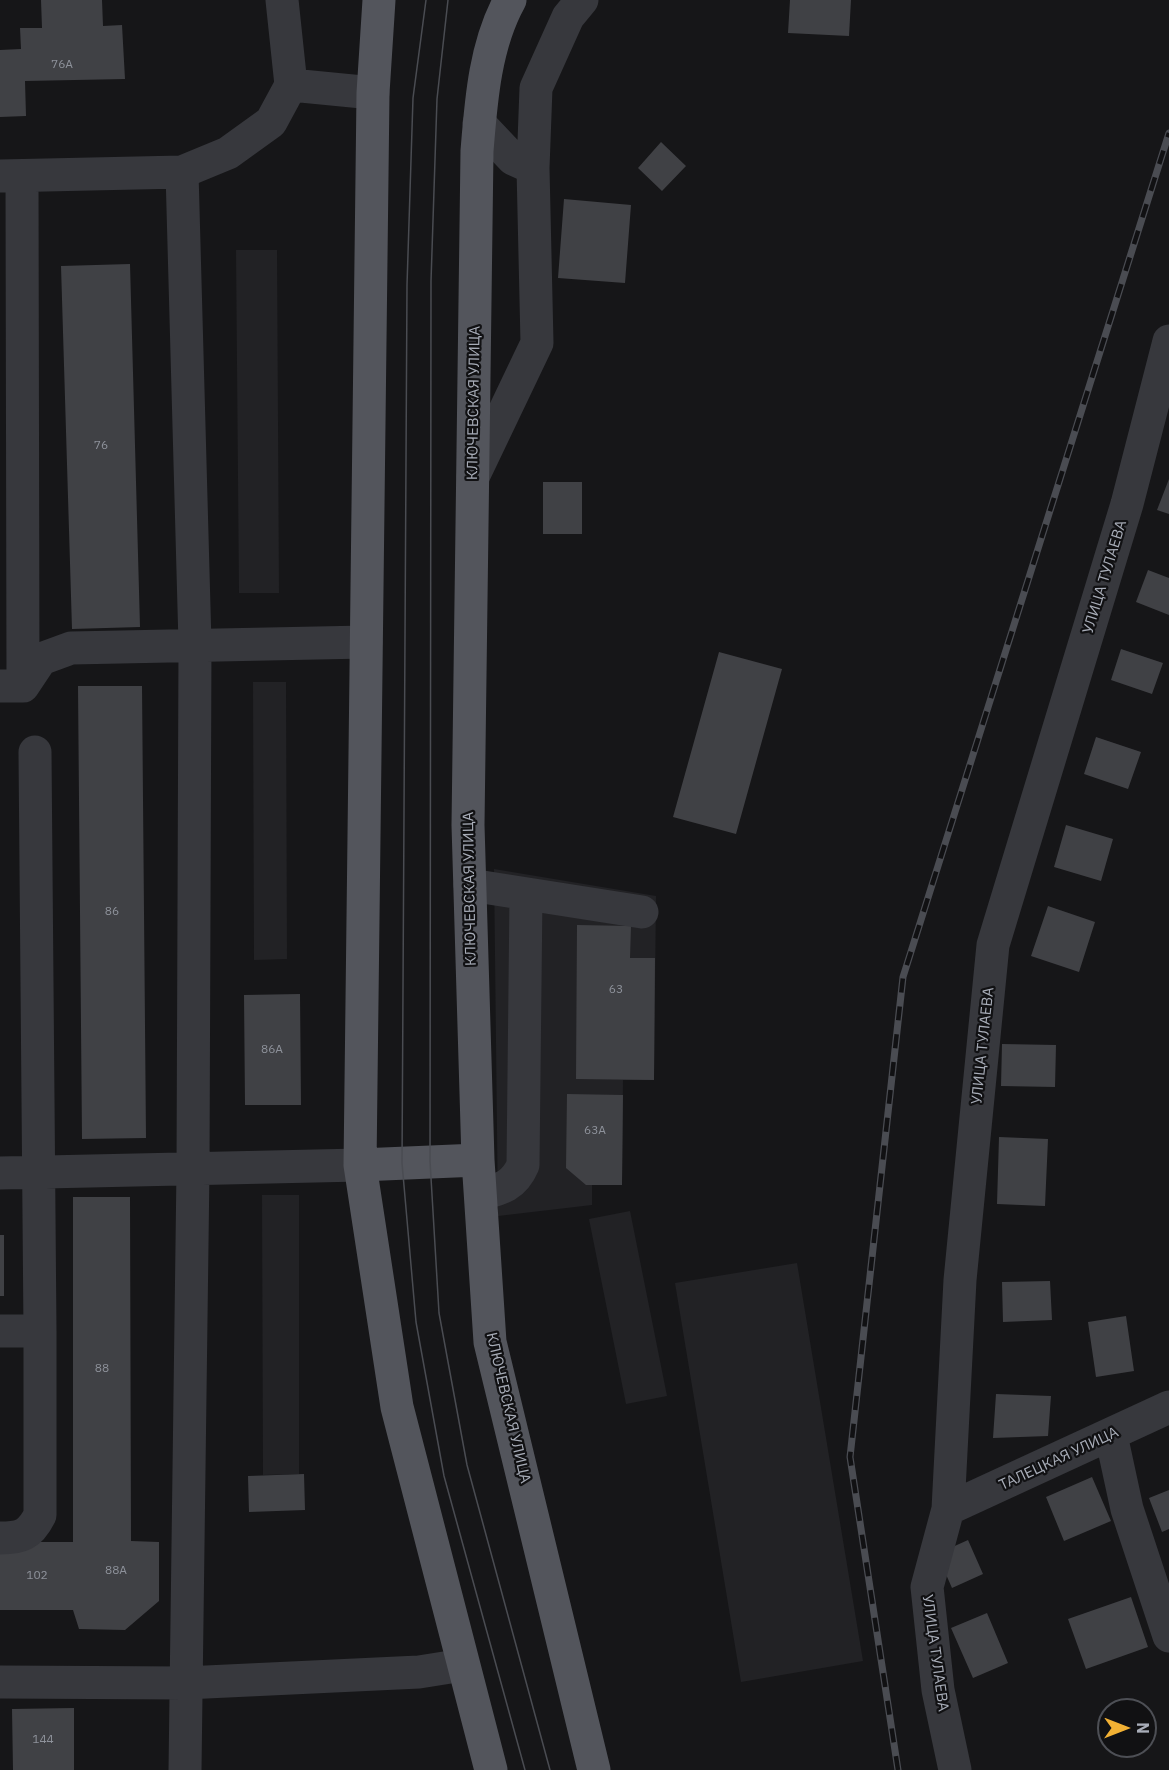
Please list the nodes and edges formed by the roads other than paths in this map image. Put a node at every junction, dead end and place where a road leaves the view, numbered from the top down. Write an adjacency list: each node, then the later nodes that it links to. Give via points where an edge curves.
1 (282, 0): 5 (street)
2 (379, 0): 6 (main road)
3 (510, 0): 7 (main road, КЛЮЧЕВСКАЯ УЛИЦА, via 500,18 483,85)
4 (582, 0): 8 (street, via 568,17 536,88)
5 (291, 85): 6 (street); 9 (street, via 271,122 228,153)
6 (374, 93): 13 (main road)
7 (479, 123): 8 (street, via 513,159); 12 (main road, КЛЮЧЕВСКАЯ УЛИЦА)
8 (533, 168): 12 (street, via 537,343)
9 (182, 172): 10 (street); 14 (street)
10 (11, 176): 15 (street)
11 (1169, 341): 30 (street, УЛИЦА ТУЛАЕВА, via 1128,504 993,945 960,1280)
12 (473, 477): 17 (main road, КЛЮЧЕВСКАЯ УЛИЦА)
13 (366, 642): 14 (street); 21 (main road)
14 (195, 644): 15 (street, via 71,648 41,659); 22 (street)
15 (12, 686)
16 (35, 752): 24 (street)
17 (470, 885): 18 (street); 20 (main road, КЛЮЧЕВСКАЯ УЛИЦА)
18 (526, 894): 19 (street); 25 (street, via 522,1164 518,1175 505,1188)
19 (642, 912)
20 (478, 1160): 21 (main road); 25 (main road, КЛЮЧЕВСКАЯ УЛИЦА)
21 (360, 1164): 22 (street); 33 (main road, via 397,1407)
22 (193, 1169): 24 (street); 35 (street)
23 (0, 1173): 24 (street)
24 (40, 1173): 27 (street)
25 (481, 1194): 38 (main road, КЛЮЧЕВСКАЯ УЛИЦА, via 490,1342)
26 (0, 1331): 27 (street)
27 (40, 1331): 31 (street, via 40,1515 32,1530 20,1538)
28 (1169, 1407): 29 (street, ТАЛЕЦКАЯ УЛИЦА)
29 (1111, 1435): 30 (street, ТАЛЕЦКАЯ УЛИЦА); 32 (street, via 1127,1509)
30 (948, 1509): 39 (street, УЛИЦА ТУЛАЕВА, via 927,1587 938,1689)
31 (0, 1538)
32 (1169, 1636)
33 (463, 1665): 35 (street, via 419,1672); 37 (main road)
34 (0, 1682): 35 (street)
35 (185, 1683): 36 (street)
36 (185, 1770)
37 (491, 1770)
38 (594, 1770)
39 (955, 1770)

